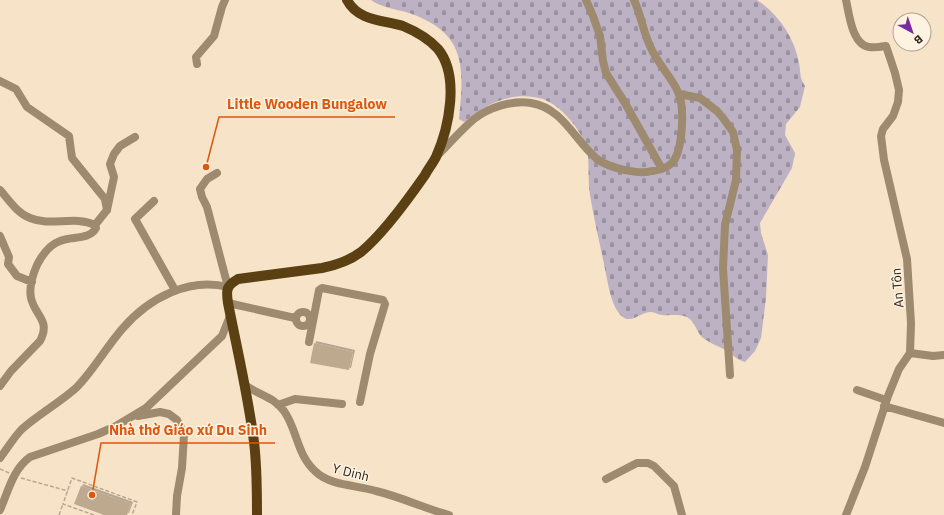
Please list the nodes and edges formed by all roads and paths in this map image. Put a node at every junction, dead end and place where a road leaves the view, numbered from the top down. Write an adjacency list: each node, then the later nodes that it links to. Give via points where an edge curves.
1 (225, 0): 6 (street, via 214,36 196,57)
2 (347, 0): 10 (main road, via 361,15 402,26 417,33 431,42 446,62 451,84 448,115)
3 (586, 0): 11 (street, via 600,36 602,61 606,73)
4 (634, 0): 8 (street, via 649,45)
5 (846, 0): 25 (street, An Tôn, via 853,31 868,47 886,46 896,73 898,102 881,136 884,160 907,259)
6 (197, 64)
7 (0, 81): 15 (street, via 16,89 27,107 69,136 72,158 105,199)
8 (679, 94): 11 (street, via 682,109 680,142 672,163); 27 (street, via 700,98 717,111 733,132 737,150 736,180 724,225 723,268)
9 (135, 137): 15 (street, via 120,146 110,164 114,176)
10 (436, 157): 11 (street, via 475,118 509,103 531,103 555,114 598,160 624,170 648,173); 19 (main road, via 386,227 361,252 350,259 322,268 238,280)
11 (662, 169)
12 (217, 173): 19 (street, via 207,179 200,189)
13 (0, 190): 16 (street, via 18,209 31,218 49,221 72,220)
14 (154, 201): 20 (street, via 135,219)
15 (107, 210): 16 (street)
16 (95, 225): 18 (street, via 94,232 89,235 51,245 38,264)
17 (0, 236): 18 (street, via 9,257 8,264 17,276)
18 (32, 282): 29 (street, via 31,298 43,323 43,336)
19 (228, 287): 20 (street, via 210,284); 21 (main road)
20 (175, 290): 37 (street, via 135,315 77,387 22,430)
21 (228, 303): 22 (main road); 23 (street, via 295,318 301,311 305,311)
22 (230, 316): 28 (main road); 35 (street, via 222,336 205,354 146,408)
23 (311, 320): 24 (street); 31 (street, via 319,290 322,288 383,300 385,304 370,354)
24 (309, 342)
25 (910, 353): 26 (street); 32 (street, via 899,369)
26 (944, 355)
27 (730, 375)
28 (244, 384): 34 (street, Y Dinh, via 271,398); 48 (main road, via 255,449)
29 (0, 386)
30 (857, 390): 32 (street)
31 (360, 402)
32 (885, 403): 36 (street); 51 (street, via 865,467)
33 (342, 404): 34 (street, via 295,400)
34 (278, 405): 49 (street, Y Dinh, via 292,425 297,443 306,460 321,476 340,483 376,490)
35 (130, 418): 39 (street, via 98,434 30,456); 47 (street, via 160,412 169,414 177,420 184,434)
36 (944, 423)
37 (0, 458)
38 (0, 469): 39 (path)
39 (14, 475): 41 (path); 43 (street)
40 (606, 479): 50 (street, via 637,463 648,463 674,486)
41 (68, 491): 42 (path); 46 (path, via 72,478 137,502)
42 (63, 504): 44 (path); 45 (path)
43 (0, 510)
44 (59, 515)
45 (94, 515)
46 (132, 515)
47 (176, 515)
48 (256, 515)
49 (449, 515)
50 (682, 515)
51 (846, 515)

